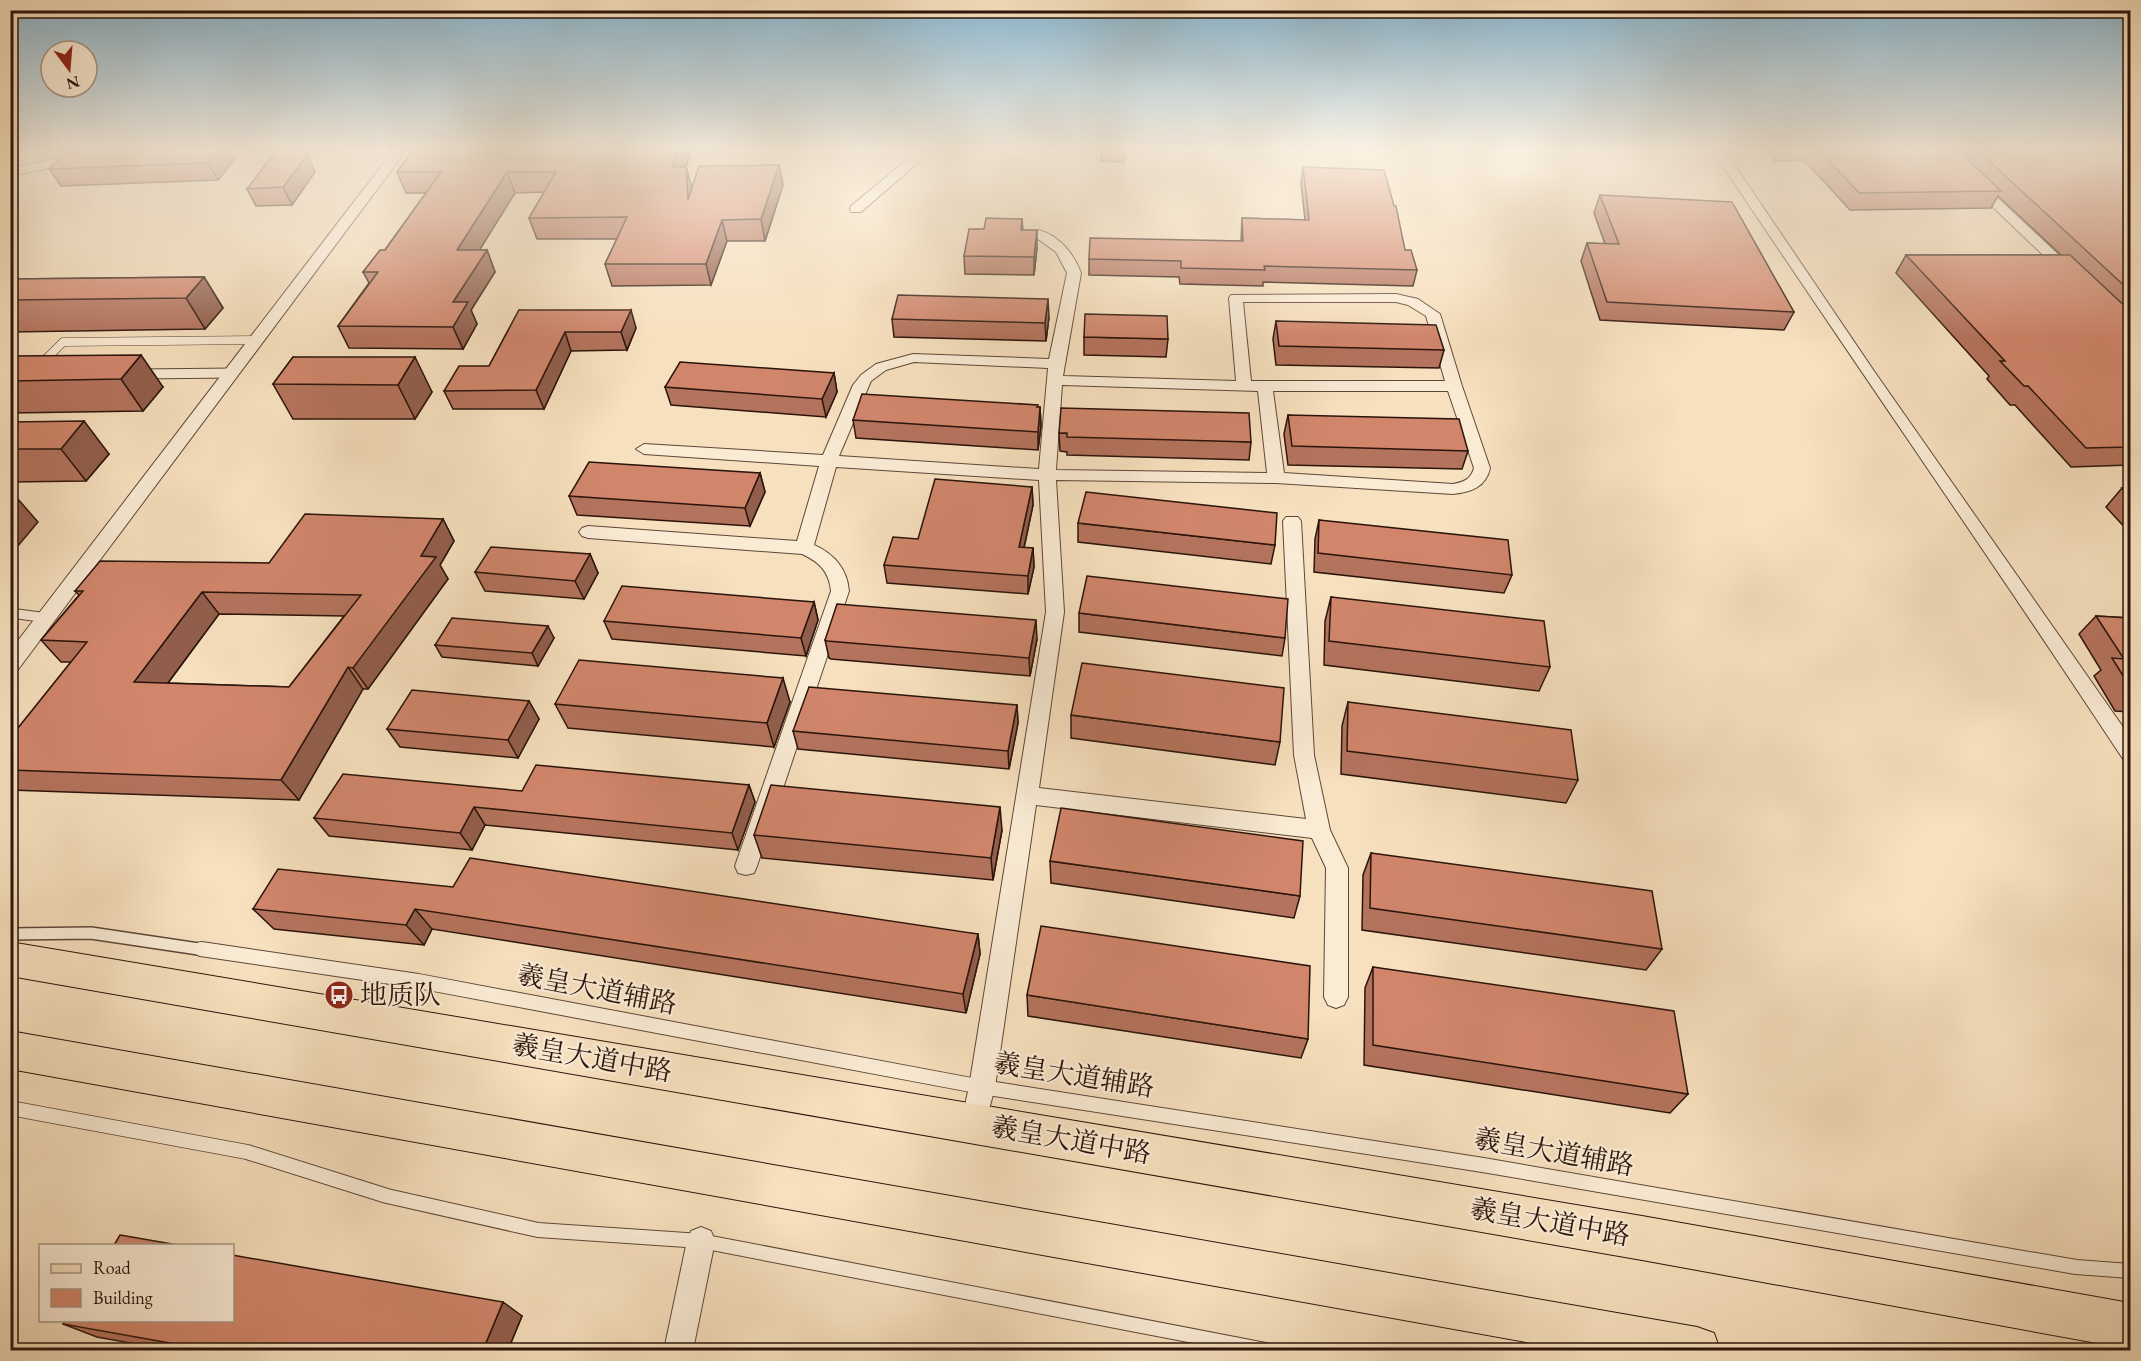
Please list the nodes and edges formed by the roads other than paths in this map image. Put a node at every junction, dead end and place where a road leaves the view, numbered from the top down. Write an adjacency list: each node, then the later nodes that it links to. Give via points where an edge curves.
1 (354, 212): 6 (street)
2 (1760, 212): 24 (street)
3 (2004, 212): 5 (street)
4 (1038, 234): 7 (street, via 1063,251 1074,273)
5 (2080, 283)
6 (258, 340): 8 (street); 10 (lane, via 63,342 32,375)
7 (1056, 372): 11 (street); 15 (street, via 924,358 881,367 861,385); 16 (street)
8 (233, 373): 9 (lane); 22 (street)
9 (126, 374)
10 (43, 375)
11 (1244, 386): 12 (street); 13 (street, via 1236,298 1387,298 1413,302 1432,314)
12 (1265, 386): 13 (street); 17 (street)
13 (1454, 386): 17 (street, via 1482,468 1472,485 1453,489)
14 (644, 449): 15 (street)
15 (829, 461): 16 (street); 20 (street)
16 (1047, 475): 17 (street); 25 (street, via 1055,612)
17 (1276, 478)
18 (1292, 521): 26 (street, via 1304,755)
19 (588, 532): 20 (street)
20 (804, 548): 27 (street, via 826,558 833,566 840,591)
21 (10, 613): 22 (lane)
22 (48, 618): 23 (street)
23 (10, 666)
24 (2130, 753)
25 (1027, 795): 26 (street); 32 (street)
26 (1319, 830): 30 (street, via 1336,868)
27 (746, 866)
28 (10, 934): 32 (lane, 羲皇大道辅路, via 91,933 418,981)
29 (10, 959): 32 (main road, 羲皇大道中路)
30 (1336, 998)
31 (10, 1050): 39 (main road)
32 (978, 1105): 35 (lane, 羲皇大道辅路, via 1483,1165 2076,1267); 36 (main road, 羲皇大道中路, via 1630,1236)
33 (10, 1108): 34 (lane, via 247,1152 387,1196 538,1230)
34 (701, 1241): 37 (street); 38 (lane)
35 (2130, 1271)
36 (2130, 1326)
37 (678, 1350)
38 (1266, 1350)
39 (1697, 1350)

